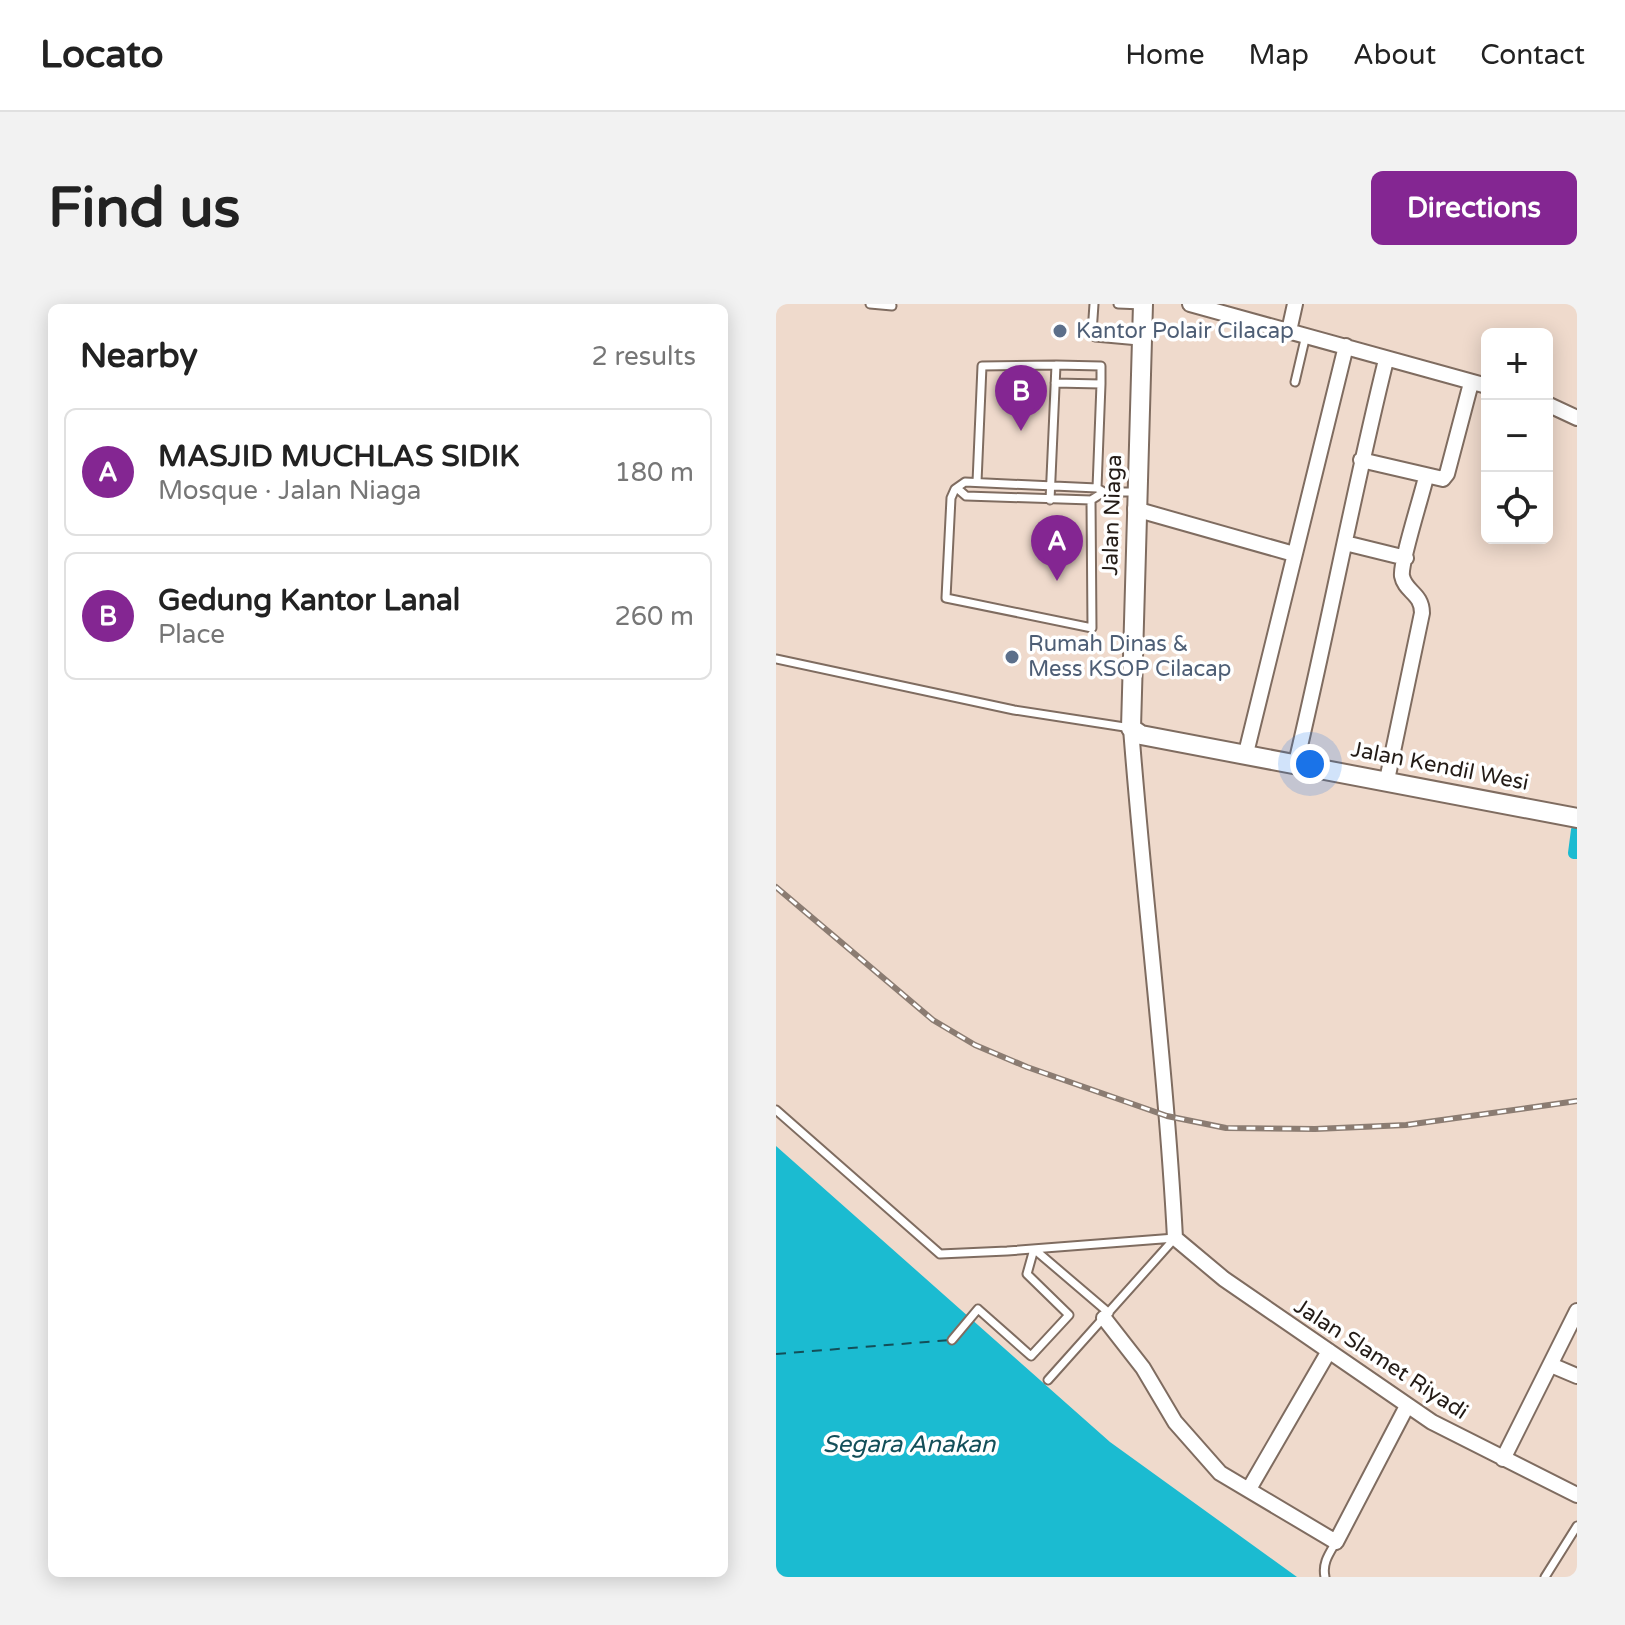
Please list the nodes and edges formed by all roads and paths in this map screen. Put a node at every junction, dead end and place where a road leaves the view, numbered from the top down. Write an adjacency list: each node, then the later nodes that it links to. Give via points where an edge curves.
1 (870, 304): 7 (lane)
2 (1094, 304): 10 (lane, via 1095,337)
3 (1118, 304): 6 (lane)
4 (1190, 304): 8 (street)
5 (1295, 304): 8 (street)
6 (1143, 305): 10 (main road, Jalan Niaga)
7 (892, 306)
8 (1289, 331): 9 (street)
9 (1306, 335): 11 (street); 14 (lane)
10 (1141, 341): 29 (main road, Jalan Niaga)
11 (1346, 346): 12 (street); 31 (street)
12 (1386, 360): 16 (street); 21 (street)
13 (1056, 365): 15 (lane); 17 (lane, via 1101,366); 23 (lane, via 982,366)
14 (1295, 382)
15 (1055, 383): 17 (lane); 24 (lane)
16 (1471, 383): 18 (street); 22 (street, via 1447,474 1443,479)
17 (1101, 384): 26 (lane)
18 (1481, 385)
19 (1553, 407): 20 (street)
20 (1577, 418)
21 (1361, 460): 22 (street); 30 (street)
22 (1426, 477): 32 (street)
23 (977, 482): 24 (lane); 25 (lane, via 965,482)
24 (1050, 486): 26 (lane); 27 (lane)
25 (958, 489): 27 (lane, via 966,496); 28 (lane, via 951,498 946,598 1092,628)
26 (1101, 490): 28 (lane); 29 (lane)
27 (1050, 500): 28 (lane)
28 (1091, 500)
29 (1136, 500): 31 (street); 34 (main road, Jalan Niaga)
30 (1345, 543): 32 (street); 36 (street)
31 (1294, 554): 35 (street)
32 (1406, 558): 37 (street, via 1403,579 1418,596 1422,613)
33 (776, 659): 34 (lane, Jalan Kendil Wesi, via 999,707)
34 (1131, 728): 35 (main road, Jalan Kendil Wesi, via 1141,735); 40 (street)
35 (1246, 753): 36 (main road, Jalan Kendil Wesi)
36 (1296, 763): 37 (main road, Jalan Kendil Wesi)
37 (1387, 780): 38 (main road, Jalan Kendil Wesi)
38 (1571, 817)
39 (776, 1110): 41 (lane, via 940,1254)
40 (1175, 1238): 41 (lane); 43 (lane); 45 (street, Jalan Slamet Riyadi, via 1224,1279)
41 (1034, 1249): 43 (lane); 44 (lane, via 1027,1274 1069,1315 1031,1356 978,1309)
42 (1577, 1311): 46 (street)
43 (1106, 1316): 48 (lane); 51 (street, via 1175,1422 1220,1473)
44 (952, 1340)
45 (1329, 1351): 49 (street, Jalan Slamet Riyadi); 51 (street)
46 (1551, 1365): 47 (street); 50 (street)
47 (1577, 1376)
48 (1048, 1380)
49 (1407, 1406): 50 (street, Jalan Slamet Riyadi); 54 (street)
50 (1503, 1459): 52 (street, Jalan Slamet Riyadi)
51 (1249, 1489): 54 (street)
52 (1577, 1495)
53 (1577, 1526): 56 (lane)
54 (1336, 1542): 55 (lane, via 1326,1558)
55 (1325, 1577)
56 (1545, 1577)

